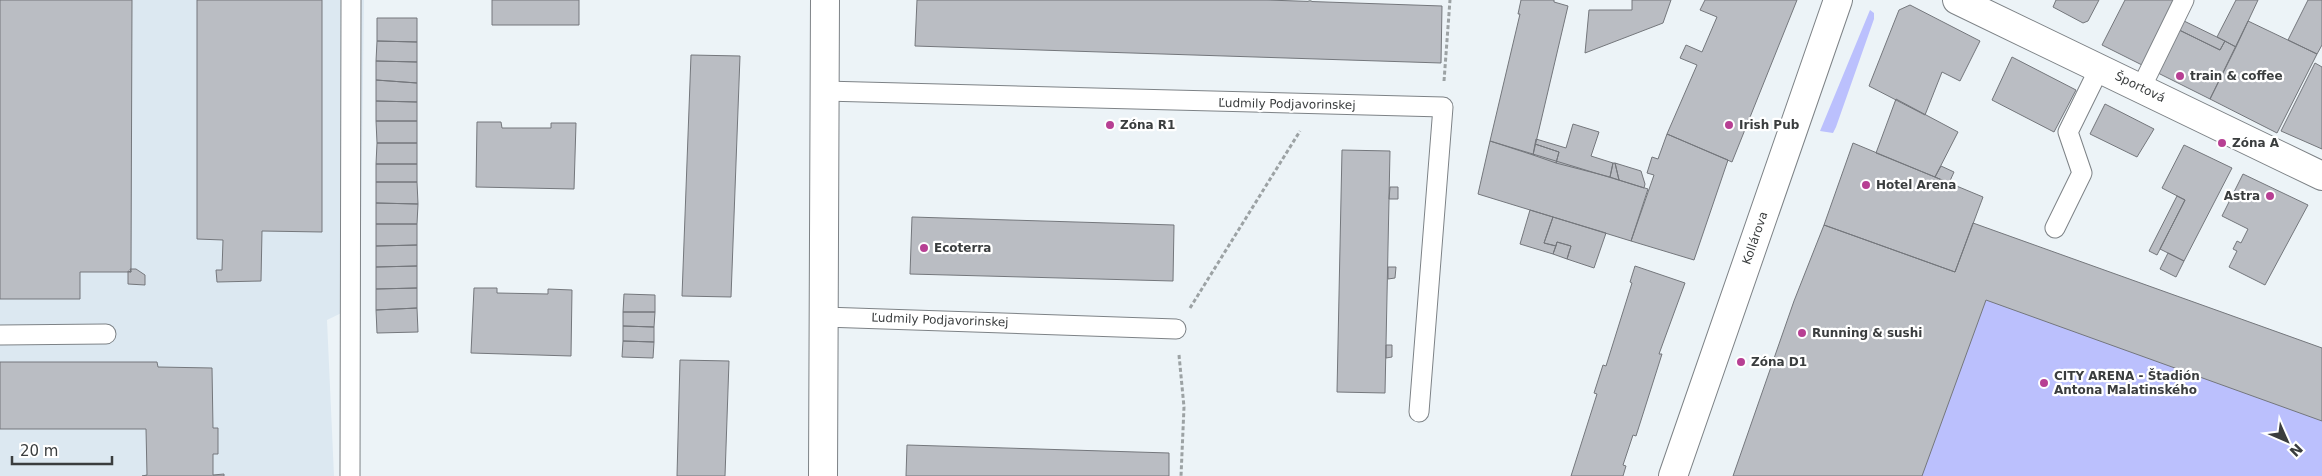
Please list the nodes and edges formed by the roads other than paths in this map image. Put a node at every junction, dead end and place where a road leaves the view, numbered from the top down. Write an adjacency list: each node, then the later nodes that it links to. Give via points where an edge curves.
1 (351, 0): 16 (lane)
2 (825, 0): 8 (street)
3 (1838, 0): 18 (street, Kollárova)
4 (1957, 0): 6 (street, Športová)
5 (2184, 0): 7 (lane)
6 (2100, 67): 7 (street, Športová); 10 (lane, via 2068,132 2082,173)
7 (2141, 88): 9 (street, Športová)
8 (824, 91): 11 (street); 15 (lane, Ľudmily Podjavorinskej, via 1443,107)
9 (2322, 176)
10 (2055, 228)
11 (824, 317): 12 (lane, Ľudmily Podjavorinskej); 17 (street)
12 (1176, 329)
13 (106, 334): 14 (lane)
14 (0, 335)
15 (1419, 412)
16 (350, 476)
17 (824, 476)
18 (1673, 476)

